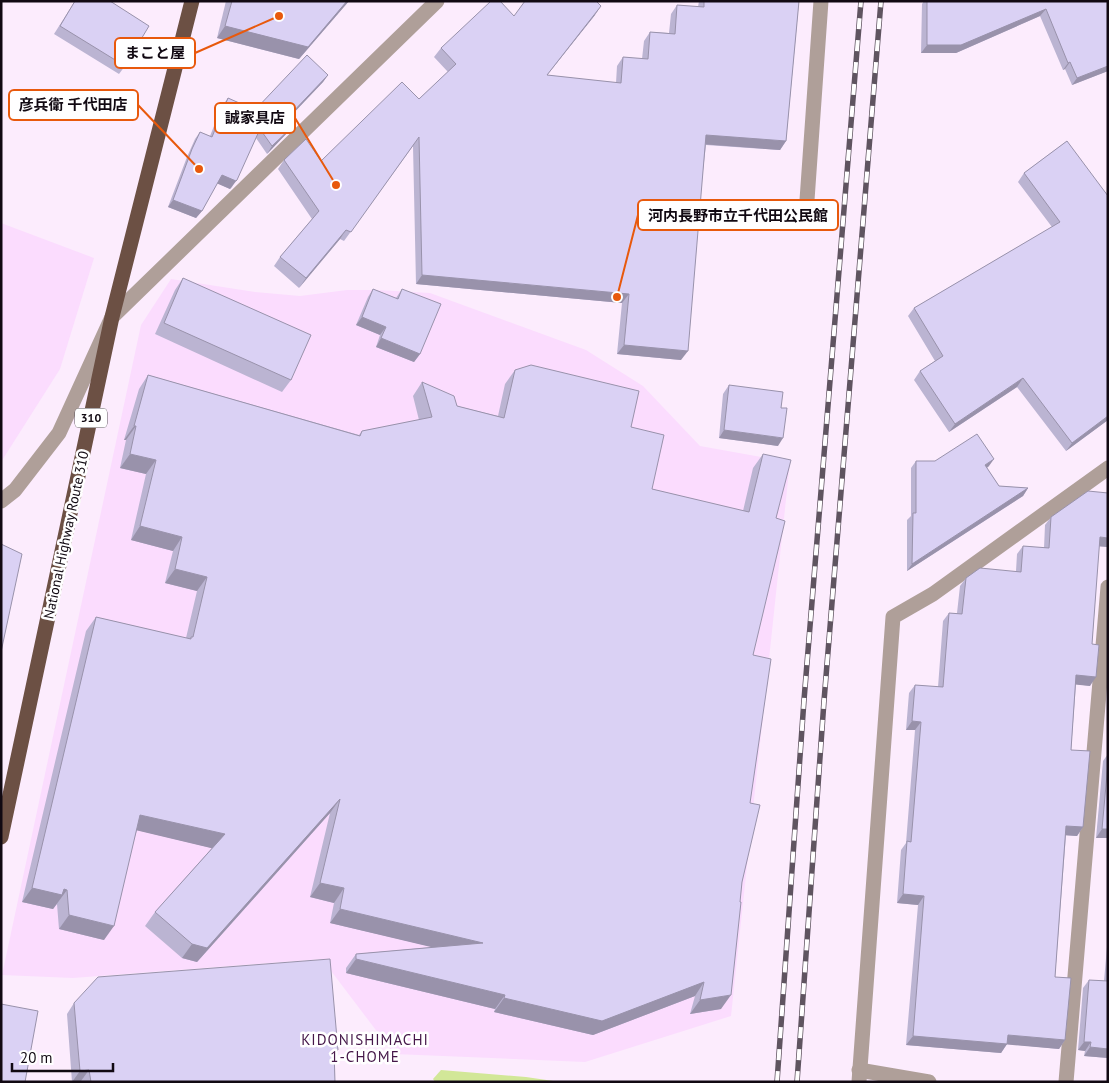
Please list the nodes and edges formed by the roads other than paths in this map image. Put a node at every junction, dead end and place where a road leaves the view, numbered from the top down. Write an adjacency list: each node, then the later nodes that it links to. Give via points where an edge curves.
1 (192, 1): 5 (highway, National Highway Route 310 / 310)
2 (437, 1): 5 (street)
3 (821, 1): 4 (street)
4 (807, 200)
5 (112, 318): 7 (street, via 59,433 15,490); 9 (highway, National Highway Route 310 / 310)
6 (1108, 468): 10 (street, via 933,594 893,617)
7 (1, 501)
8 (1108, 587): 12 (street)
9 (1, 837)
10 (859, 1076): 11 (street)
11 (929, 1082)
12 (1066, 1082)

